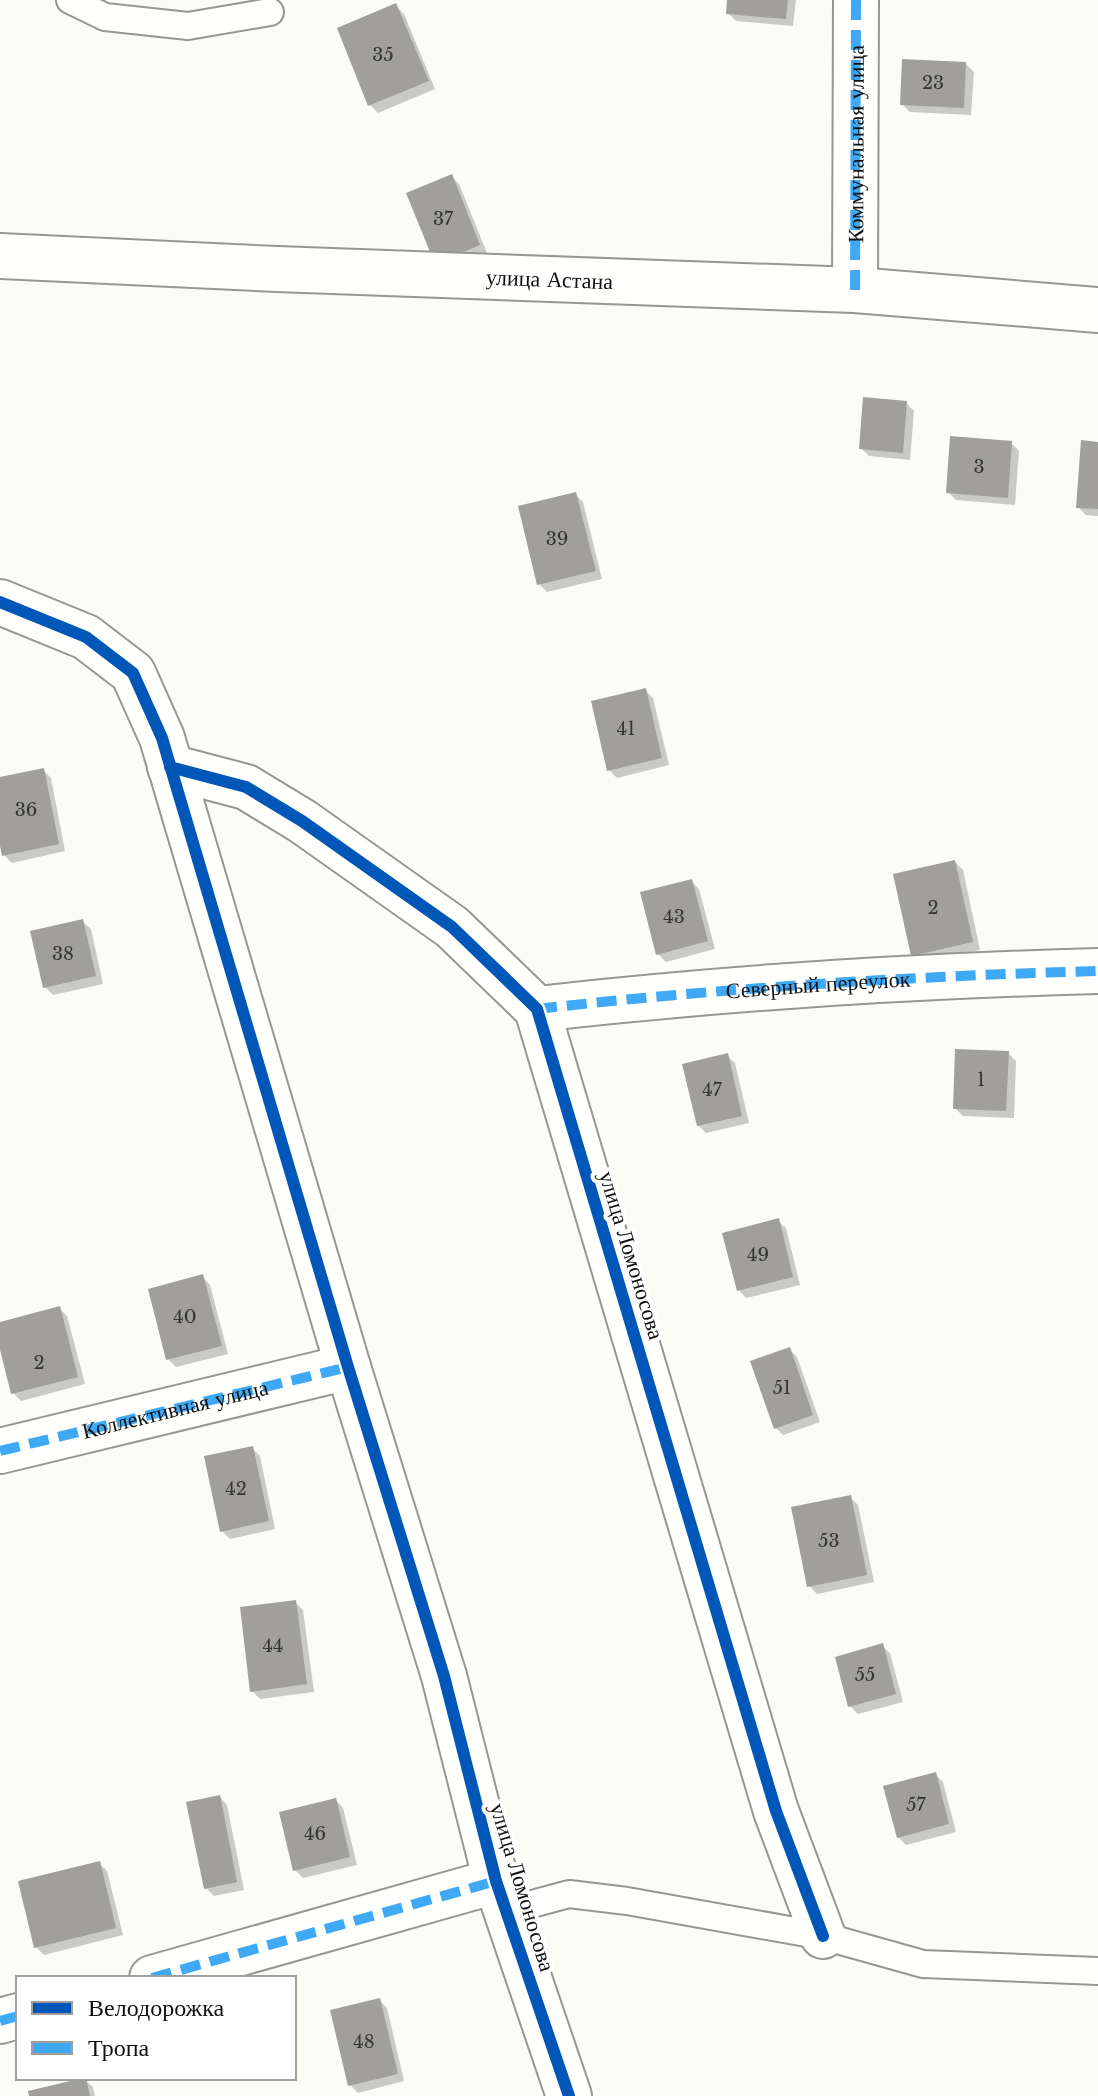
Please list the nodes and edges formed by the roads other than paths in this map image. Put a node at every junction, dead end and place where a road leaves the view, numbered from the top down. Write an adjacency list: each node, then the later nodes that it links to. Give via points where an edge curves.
1 (70, 0): 3 (lane, via 105,17 188,26)
2 (856, 0): 5 (street, Коммунальная улица)
3 (270, 12)
4 (0, 256): 5 (street, улица Астана)
5 (855, 290): 6 (street, улица Астана)
6 (1098, 310)
7 (0, 602): 8 (street, улица Ломоносова, via 86,637 133,673)
8 (170, 767): 10 (street, улица Ломоносова, via 246,787 302,821 452,927); 11 (street, улица Ломоносова)
9 (1098, 971): 10 (street, Северный переулок, via 889,980)
10 (537, 1009): 14 (street, улица Ломоносова, via 776,1811)
11 (348, 1367): 12 (street, Коллективная улица); 13 (street, улица Ломоносова, via 444,1676)
12 (0, 1451)
13 (501, 1896): 14 (lane, via 569,1894 627,1901); 16 (street); 17 (street, улица Ломоносова)
14 (823, 1936): 15 (lane, via 923,1964)
15 (1098, 1971)
16 (161, 1976)
17 (569, 2096)

